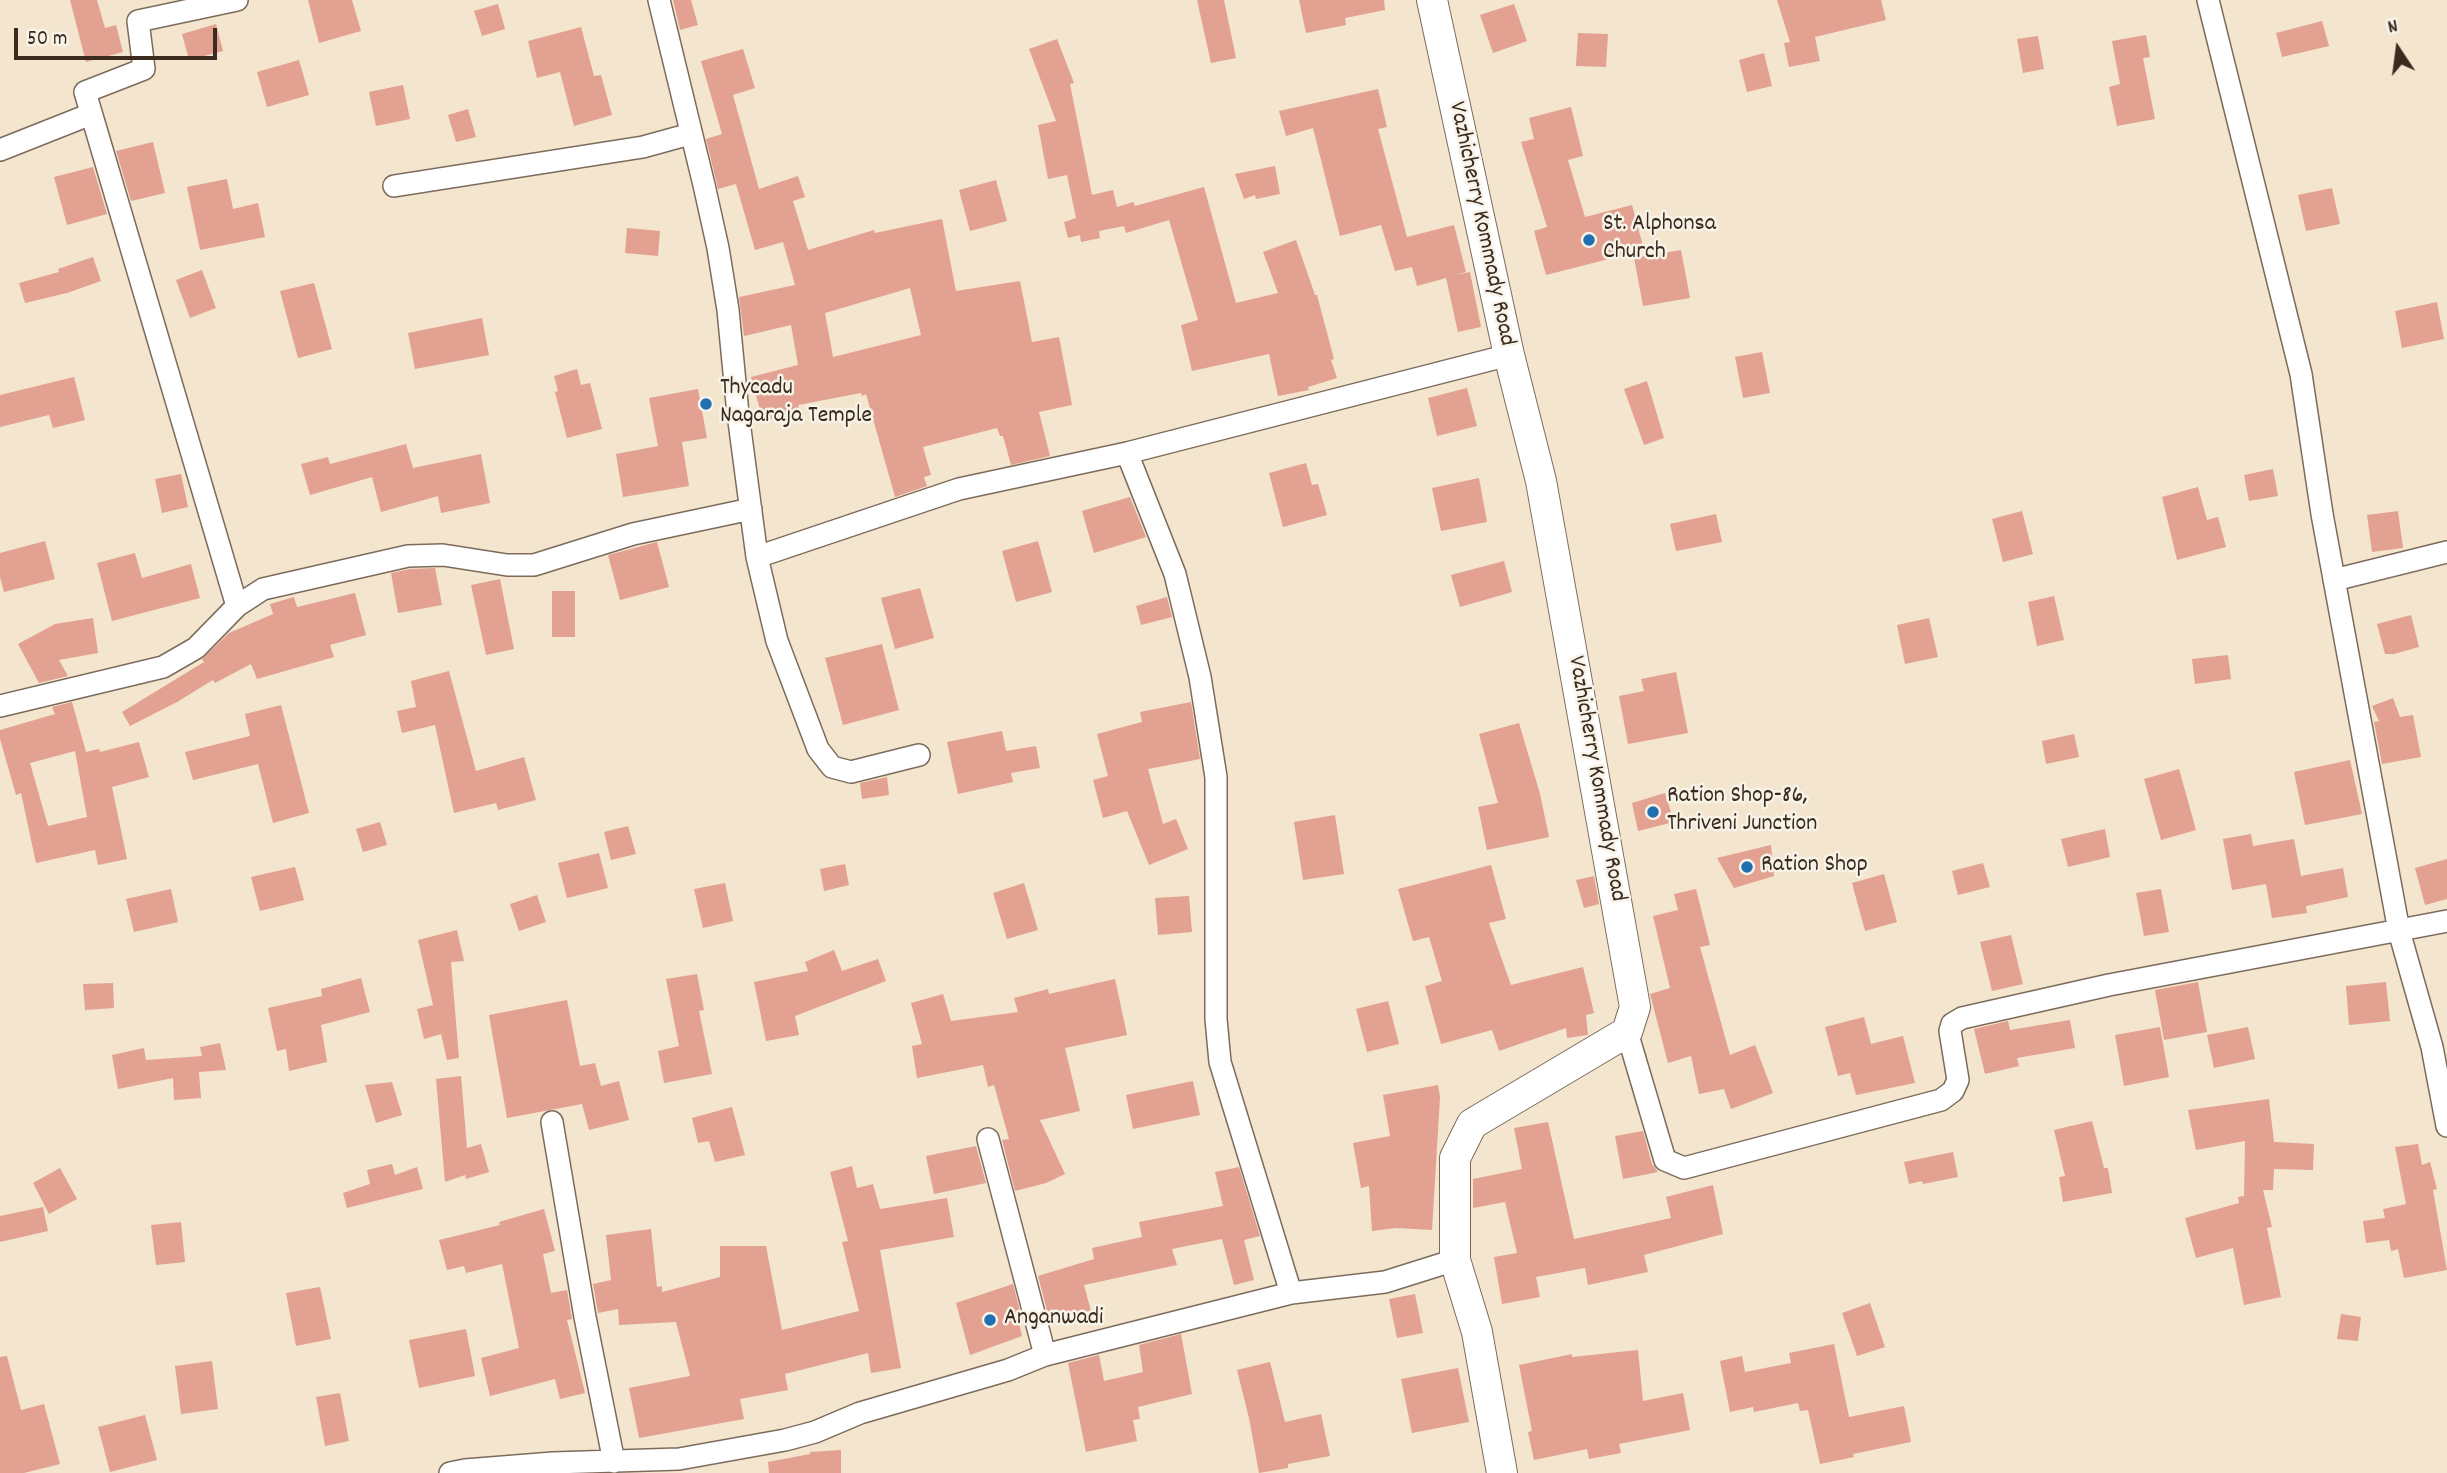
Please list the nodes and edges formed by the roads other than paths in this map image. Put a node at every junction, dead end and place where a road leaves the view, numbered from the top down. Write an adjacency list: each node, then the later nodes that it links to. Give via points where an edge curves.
1 (237, 0): 5 (street, via 138,21 144,69 85,92)
2 (659, 0): 6 (street)
3 (1432, 0): 9 (main road, Vazhicherry Kommady Road)
4 (2208, 0): 14 (street, via 2301,374)
5 (91, 114): 7 (street); 15 (street)
6 (691, 134): 8 (street, via 643,147); 11 (street, via 728,310)
7 (0, 150)
8 (394, 186)
9 (1509, 355): 10 (street); 20 (main road, Vazhicherry Kommady Road, via 1541,481 1628,958 1636,1007)
10 (1127, 453): 13 (street, via 959,489); 25 (street, via 1175,574 1200,677 1216,777 1220,1062)
11 (751, 509): 13 (street); 15 (street, via 633,534 534,565 408,556 263,589)
12 (2447, 552): 14 (street)
13 (757, 557): 17 (street, via 777,641 818,749 832,767 851,772)
14 (2334, 580): 19 (street)
15 (237, 606): 16 (street, via 196,648 163,667)
16 (0, 706)
17 (919, 755)
18 (2447, 921): 19 (street)
19 (2399, 931): 20 (street, via 2109,985 1962,1018 1950,1031 1958,1080 1941,1100 1684,1168 1665,1160); 22 (street, via 2432,1047)
20 (1627, 1032): 24 (main road, via 1472,1124 1455,1158)
21 (552, 1122): 27 (street)
22 (2447, 1126)
23 (988, 1139): 26 (street)
24 (1455, 1261): 25 (street, via 1385,1282); 29 (main road, via 1477,1332)
25 (1292, 1293): 26 (street)
26 (1045, 1355): 27 (street, via 785,1440 679,1459)
27 (614, 1462): 28 (street)
28 (460, 1472)
29 (1502, 1473)

